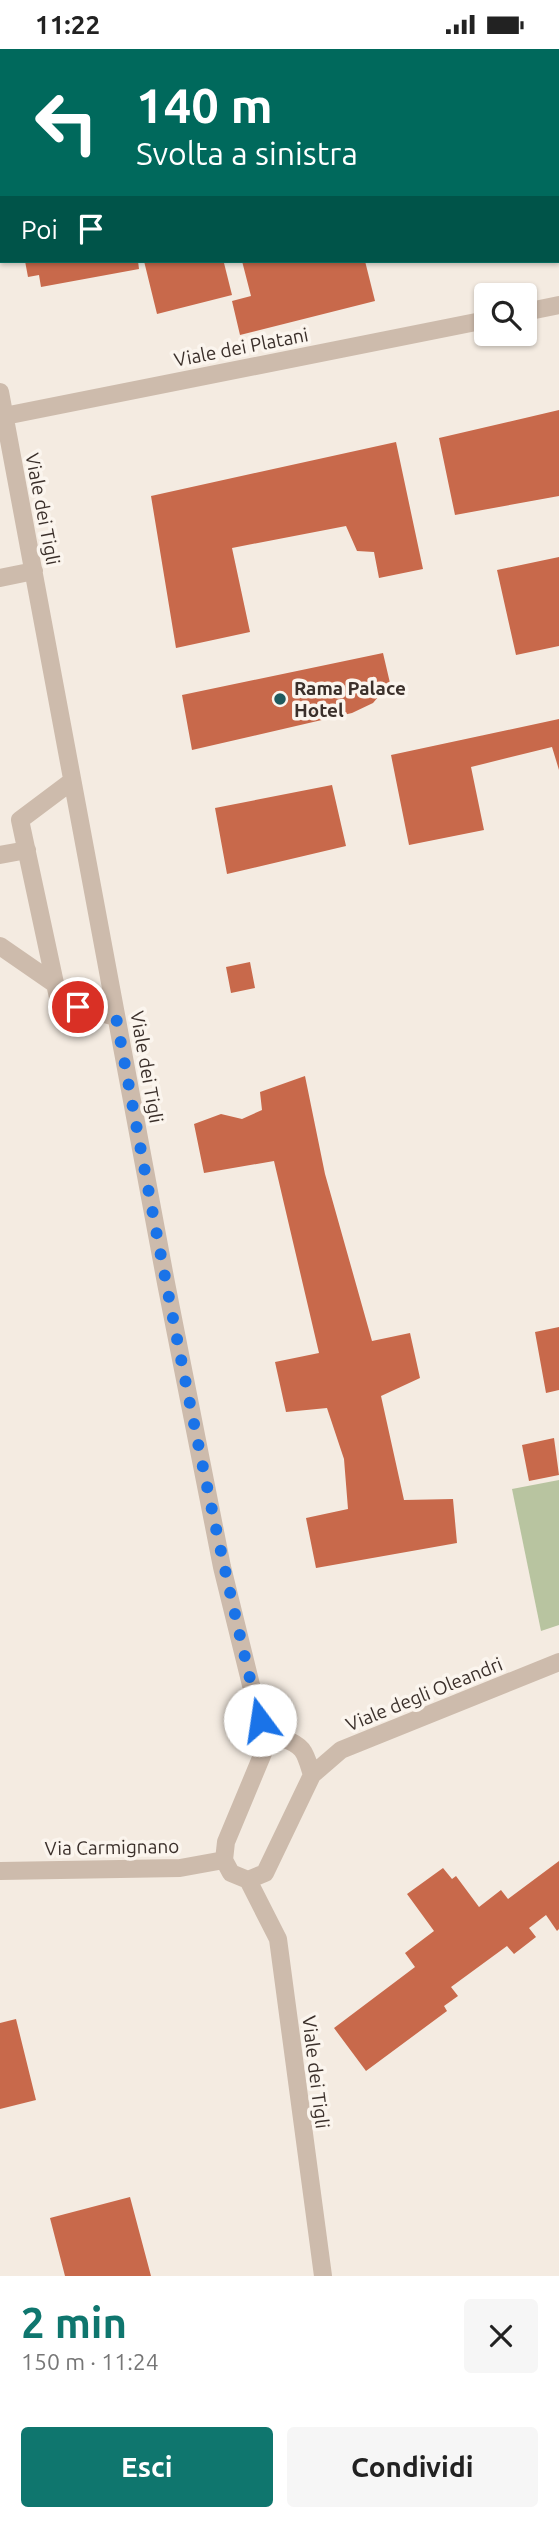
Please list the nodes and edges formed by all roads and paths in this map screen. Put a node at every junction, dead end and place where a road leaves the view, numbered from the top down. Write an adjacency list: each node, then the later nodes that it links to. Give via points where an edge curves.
1 (559, 305): 2 (street)
2 (537, 310)
3 (474, 322): 5 (street, Viale dei Platani)
4 (0, 392): 5 (street, Viale dei Tigli)
5 (2, 416): 6 (street, Viale dei Tigli)
6 (34, 571): 7 (street); 8 (street, Viale dei Tigli)
7 (0, 578)
8 (72, 781): 9 (street, via 20,820); 13 (street, Viale dei Tigli)
9 (27, 850): 10 (street); 12 (street)
10 (0, 855)
11 (0, 946): 12 (street)
12 (55, 984): 13 (street, via 58,1002)
13 (116, 1017): 15 (street, Viale dei Tigli, via 220,1553)
14 (559, 1662): 16 (street, Viale degli Oleandri, via 341,1750)
15 (266, 1746): 16 (street, via 282,1738 296,1743 304,1751); 17 (street, via 226,1842)
16 (312, 1775): 19 (street, via 265,1873)
17 (224, 1860): 18 (street, Via Carmignano, via 180,1868); 19 (street, via 231,1873)
18 (0, 1871)
19 (248, 1880): 20 (street, Viale dei Tigli, via 278,1939)
20 (323, 2276)

